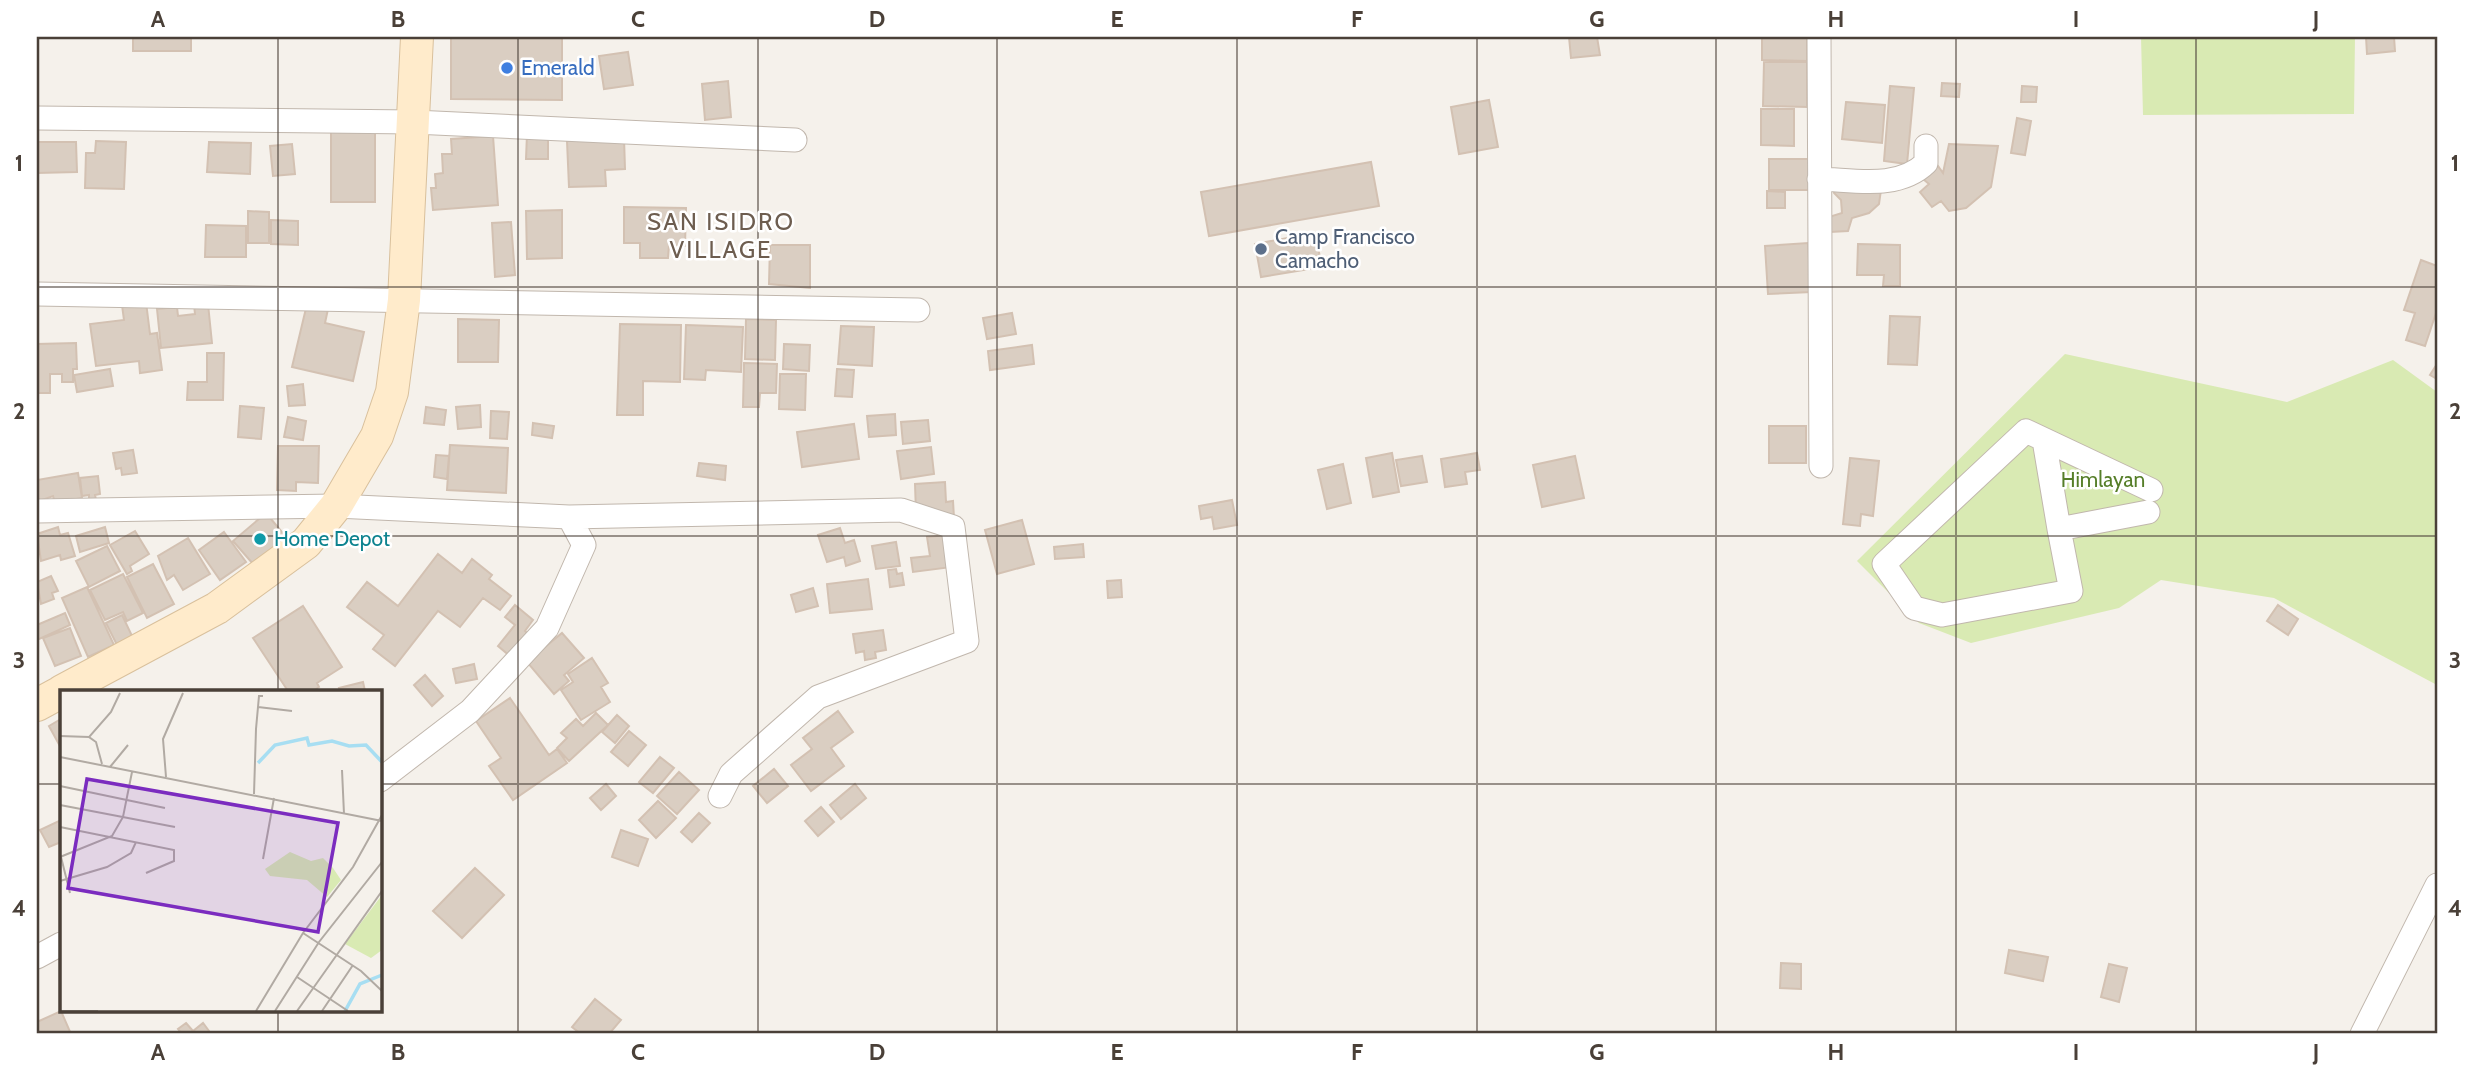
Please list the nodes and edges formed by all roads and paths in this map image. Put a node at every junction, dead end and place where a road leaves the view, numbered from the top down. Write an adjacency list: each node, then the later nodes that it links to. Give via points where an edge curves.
1 (417, 37): 4 (street)
2 (1819, 37): 7 (street)
3 (37, 118): 4 (street)
4 (414, 121): 5 (street); 9 (street)
5 (795, 140)
6 (1926, 146): 7 (street, via 1926,163 1915,174 1898,180)
7 (1819, 179): 12 (street)
8 (37, 294): 9 (street)
9 (404, 300): 10 (street); 13 (street, via 392,392 377,436)
10 (918, 310)
11 (2044, 440): 16 (street); 16 (street, via 2150,501); 16 (street, via 2026,431 1884,564 1914,608 1942,615 2071,591)
12 (1821, 466)
13 (336, 506): 14 (street); 15 (street); 17 (street, via 306,543 268,574 217,608)
14 (37, 511)
15 (569, 517): 20 (street, via 584,545 547,628 470,711); 21 (street, via 901,510 953,527 967,641 818,697 731,774)
16 (2059, 529)
17 (66, 690)
18 (60, 693): 19 (street)
19 (37, 705)
20 (382, 778)
21 (720, 796)
22 (2437, 885): 25 (street)
23 (60, 945): 24 (street)
24 (37, 957)
25 (2362, 1034)

